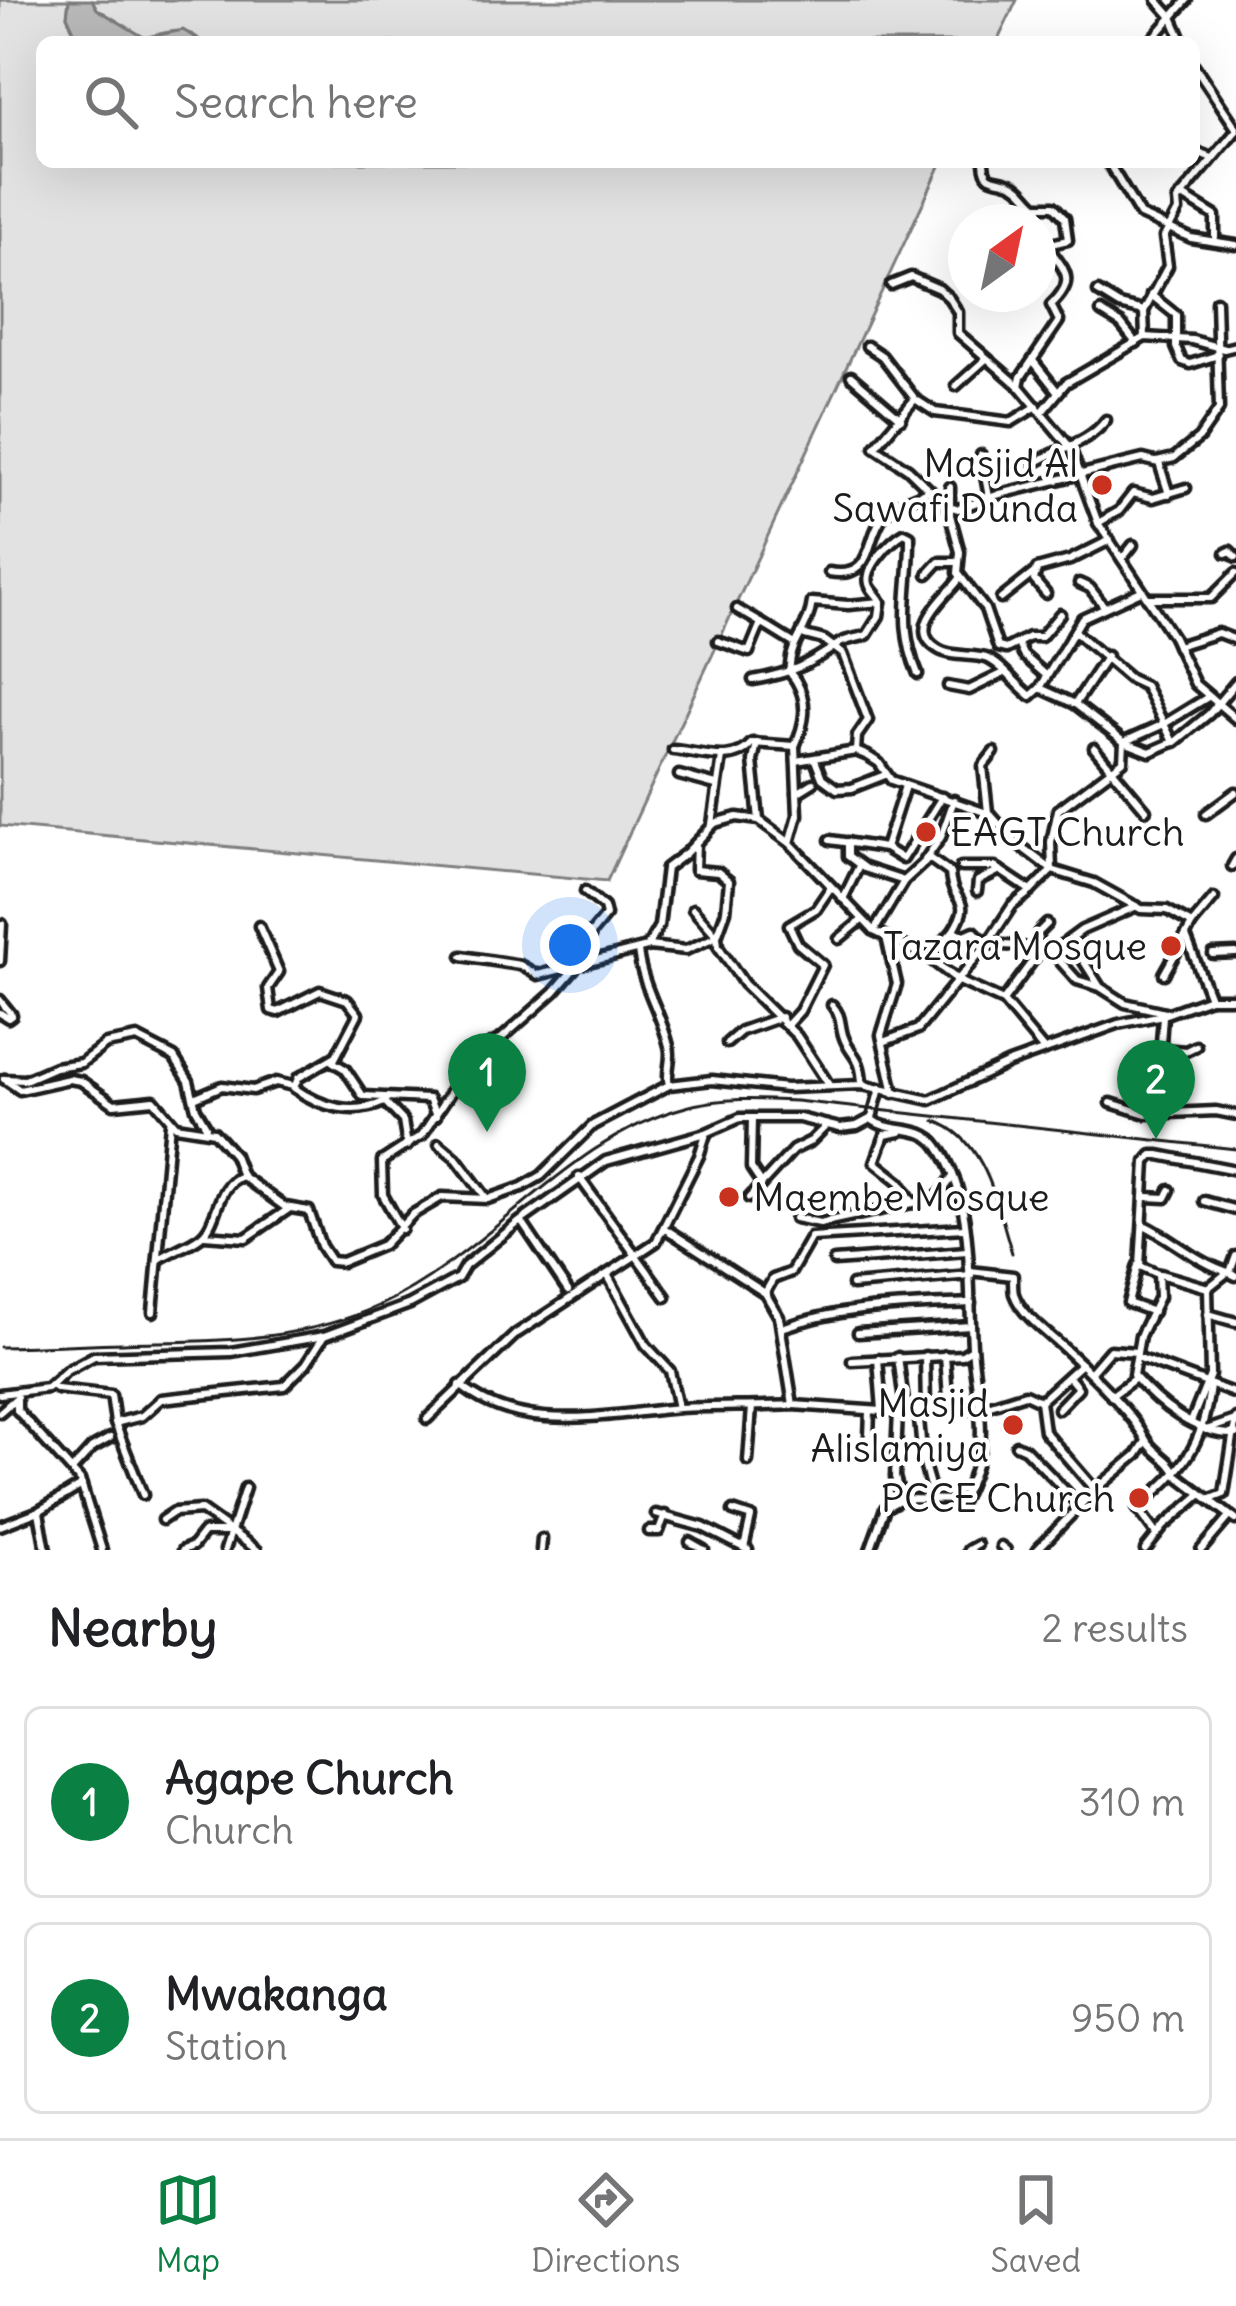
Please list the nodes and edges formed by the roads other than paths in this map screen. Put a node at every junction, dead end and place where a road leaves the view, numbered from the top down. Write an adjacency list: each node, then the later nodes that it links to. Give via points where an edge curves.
1 (1157, 0): 3 (street)
2 (1186, 0): 3 (street)
3 (1172, 17): 4 (street); 5 (street)
4 (1155, 36)
5 (1180, 36)
6 (1200, 76): 7 (street)
7 (1208, 91): 8 (street); 9 (street)
8 (1200, 93)
9 (1236, 130): 11 (street)
10 (1200, 153): 11 (street)
11 (1212, 158): 14 (street)
12 (985, 168): 31 (street, via 1034,205 1054,206 1069,227 1069,240 1047,245 1066,285 1051,305 1059,321)
13 (1111, 168): 15 (street, via 1135,211)
14 (1181, 195): 15 (street); 16 (street, via 1215,216)
15 (1166, 228): 16 (street); 20 (street, via 1168,266)
16 (1215, 239): 17 (street)
17 (1236, 245)
18 (891, 285): 30 (street, via 911,277 939,289 958,312 958,334)
19 (1098, 292): 22 (street)
20 (1151, 295): 22 (street); 25 (street, via 1176,315)
21 (1216, 301): 29 (street)
22 (1144, 311): 24 (street)
23 (1101, 312): 26 (street)
24 (1145, 337): 25 (street); 26 (street)
25 (1176, 340): 29 (street); 29 (street, via 1186,364)
26 (1136, 343): 35 (street)
27 (867, 346): 36 (street)
28 (1236, 346): 29 (street)
29 (1218, 350): 42 (street, via 1216,415 1178,455)
30 (986, 358): 33 (street); 34 (street)
31 (1034, 362): 34 (street); 35 (street)
32 (851, 376): 38 (street)
33 (956, 386)
34 (1019, 386): 37 (street)
35 (1057, 391): 37 (street)
36 (915, 399): 37 (street, via 942,414 1008,422); 38 (street)
37 (1040, 409): 40 (street)
38 (901, 418): 47 (street, via 875,446)
39 (1106, 420): 40 (street)
40 (1070, 447): 43 (street); 44 (street)
41 (981, 455): 49 (street)
42 (1157, 462): 44 (street); 48 (street)
43 (1035, 463)
44 (1082, 474): 49 (street); 51 (street)
45 (950, 487): 50 (street)
46 (1186, 488): 48 (street)
47 (929, 490): 50 (street); 58 (street, via 884,515 857,568)
48 (1169, 494): 51 (street, via 1133,493)
49 (989, 497): 50 (street)
50 (950, 508): 57 (street)
51 (1098, 524): 52 (street)
52 (1110, 541): 56 (street); 59 (street)
53 (1133, 545): 56 (street)
54 (1226, 553): 55 (street)
55 (1236, 557)
56 (1122, 559): 65 (street)
57 (956, 562): 61 (street, via 939,562); 62 (street)
58 (829, 572)
59 (1035, 572): 64 (street); 66 (street)
60 (1236, 573): 65 (street, via 1210,598)
61 (928, 574)
62 (960, 578): 80 (street, via 985,609); 82 (street, via 929,616 927,636 940,651)
63 (1079, 583): 68 (street)
64 (1046, 594)
65 (1144, 594): 68 (street); 78 (street)
66 (1001, 599)
67 (881, 602): 73 (street, via 814,601); 79 (street, via 867,635); 85 (street, via 869,575 905,533 911,573 903,616)
68 (1104, 606): 72 (street, via 1082,618)
69 (737, 609): 71 (street)
70 (1060, 614): 77 (street, via 1041,637)
71 (761, 623): 74 (street, via 749,652); 76 (street)
72 (1076, 633): 81 (street); 86 (street)
73 (805, 635): 76 (street); 79 (street)
74 (718, 640)
75 (1236, 640): 78 (street, via 1218,633)
76 (795, 644): 83 (street)
77 (1018, 644): 80 (street); 86 (street)
78 (1177, 646): 91 (street)
79 (837, 647): 83 (street); 102 (street, via 868,717)
80 (1000, 649): 82 (street)
81 (1107, 656): 92 (street); 95 (street, via 1145,686)
82 (997, 664): 84 (street)
83 (790, 673): 87 (street); 99 (street, via 806,709)
84 (1004, 673): 89 (street, via 969,690); 90 (street, via 1030,695)
85 (918, 674)
86 (1048, 676): 90 (street)
87 (753, 680)
88 (1236, 682): 93 (street)
89 (948, 686)
90 (1040, 688): 92 (street)
91 (1208, 697): 93 (street); 95 (street)
92 (1075, 704): 97 (street)
93 (1217, 705): 94 (street); 98 (street)
94 (1236, 717)
95 (1164, 724): 97 (street); 98 (street)
96 (758, 742): 99 (street); 104 (street); 120 (street)
97 (1124, 742): 98 (street, via 1150,752); 107 (street, via 1124,760)
98 (1173, 742)
99 (795, 746): 106 (street)
100 (1094, 748): 107 (street)
101 (673, 750): 104 (street)
102 (856, 751): 105 (street); 109 (street)
103 (994, 752): 118 (street, via 983,766)
104 (722, 758): 111 (street)
105 (815, 760): 106 (street); 109 (street, via 837,789)
106 (796, 761): 114 (street)
107 (1112, 771): 117 (street); 131 (street, via 1058,810)
108 (679, 775): 111 (street)
109 (885, 775): 112 (street)
110 (813, 783): 114 (street)
111 (716, 785): 121 (street)
112 (905, 786): 115 (street); 126 (street)
113 (1236, 792): 119 (street)
114 (797, 793): 125 (street)
115 (942, 796): 116 (street); 126 (street, via 905,858)
116 (954, 800): 118 (street); 127 (street)
117 (1146, 810)
118 (988, 812): 131 (street)
119 (1206, 814)
120 (759, 820): 121 (street); 125 (street)
121 (712, 825): 124 (street)
122 (830, 840): 123 (street)
123 (848, 842): 126 (street); 128 (street)
124 (696, 843): 148 (street, via 695,869 728,881); 154 (street, via 663,872 659,926)
125 (790, 843): 133 (street)
126 (886, 848)
127 (924, 861): 132 (street); 147 (street, via 950,873 964,905)
128 (859, 866): 132 (street); 138 (street)
129 (961, 866): 130 (street)
130 (1000, 870): 135 (street, via 978,881); 136 (street)
131 (1052, 870): 136 (street); 139 (street)
132 (904, 881): 146 (street)
133 (831, 887): 138 (street); 175 (street, via 789,926 823,965 800,1012)
134 (585, 891): 163 (street, via 606,915)
135 (976, 891)
136 (1031, 891): 152 (street)
137 (1214, 898): 144 (street)
138 (843, 899): 141 (street)
139 (1137, 906): 144 (street, via 1172,911); 153 (street)
140 (693, 909): 148 (street)
141 (862, 920): 146 (street); 151 (street)
142 (2, 924): 162 (street)
143 (1047, 924): 157 (street, via 1038,932)
144 (1192, 924): 149 (street)
145 (259, 926): 181 (street, via 278,972 268,988 271,1010 320,991 356,1009)
146 (874, 931): 150 (street)
147 (953, 931): 152 (street, via 974,931); 161 (street)
148 (717, 936): 154 (street, via 686,950); 175 (street, via 744,984)
149 (1186, 936): 164 (street); 167 (street)
150 (886, 937): 161 (street); 177 (street, via 897,984)
151 (839, 938)
152 (986, 944): 157 (street); 165 (street)
153 (1064, 944): 156 (street); 166 (street)
154 (649, 946): 155 (street)
155 (638, 950): 163 (street); 183 (street, via 671,1052)
156 (1050, 950): 157 (street); 166 (street, via 1076,980)
157 (1038, 952): 170 (street)
158 (1236, 953): 159 (street)
159 (1214, 954)
160 (462, 956): 163 (street, via 538,975)
161 (929, 958): 165 (street)
162 (0, 961)
163 (574, 968): 193 (street, via 472,1057)
164 (1163, 974)
165 (959, 981): 170 (street); 177 (street, via 914,1033)
166 (1100, 987): 172 (street, via 1125,1003)
167 (1210, 998): 168 (street); 172 (street)
168 (1236, 998)
169 (0, 1000): 173 (street, via 12,1017)
170 (1003, 1001): 180 (street)
171 (832, 1005): 185 (street, via 860,1058)
172 (1175, 1012): 174 (street)
173 (0, 1013)
174 (1163, 1015): 179 (street); 180 (street)
175 (784, 1021): 176 (street); 184 (street)
176 (727, 1042)
177 (883, 1042): 188 (street)
178 (1196, 1046): 179 (street)
179 (1162, 1049): 192 (street)
180 (1044, 1050): 188 (street, via 936,1099)
181 (334, 1057): 186 (street); 190 (street, via 359,1093)
182 (2, 1079): 189 (street, via 26,1080 137,1038 171,1053); 197 (street, via 20,1090 81,1081 114,1104 154,1100)
183 (669, 1085): 184 (street); 210 (street, via 593,1125 531,1182)
184 (829, 1085): 185 (street)
185 (862, 1085): 187 (street)
186 (293, 1086): 189 (street, via 217,1086); 190 (street, via 334,1109)
187 (880, 1088): 188 (street); 196 (street)
188 (894, 1093)
189 (194, 1098): 199 (street)
190 (386, 1101): 193 (street, via 429,1100); 203 (street, via 403,1121)
191 (1111, 1103): 192 (street)
192 (1167, 1113): 194 (street)
193 (436, 1115): 203 (street)
194 (1236, 1115)
195 (752, 1118): 198 (street); 201 (street); 208 (street, via 751,1168)
196 (872, 1119): 198 (street); 200 (street)
197 (170, 1123): 199 (street); 227 (street)
198 (827, 1125): 208 (street)
199 (208, 1129): 205 (street)
200 (903, 1131): 207 (street, via 932,1138); 214 (street, via 885,1135 875,1162)
201 (706, 1133): 206 (street, via 606,1161); 222 (street)
202 (439, 1144): 210 (street)
203 (407, 1146): 221 (street, via 380,1171)
204 (1236, 1170): 212 (street, via 1152,1155)
205 (242, 1176): 215 (street); 223 (street, via 228,1184)
206 (579, 1177): 218 (street); 225 (street)
207 (952, 1178): 214 (street, via 939,1196); 220 (street)
208 (761, 1183): 211 (street)
209 (1170, 1190): 212 (street, via 1166,1198)
210 (488, 1198): 221 (street, via 442,1197)
211 (749, 1198)
212 (1147, 1198): 219 (street)
213 (1204, 1201): 216 (street)
214 (913, 1203): 217 (street, via 820,1222)
215 (290, 1208): 221 (street, via 312,1214 335,1262); 223 (street, via 246,1238)
216 (1236, 1210)
217 (795, 1218)
218 (520, 1221): 237 (street); 248 (street, via 458,1278)
219 (1144, 1226): 230 (street); 233 (street, via 1140,1266)
220 (964, 1228): 224 (street); 238 (street, via 811,1237 794,1269)
221 (402, 1229)
222 (666, 1231): 225 (street); 238 (street)
223 (204, 1235): 227 (street)
224 (967, 1251): 228 (street); 231 (street)
225 (638, 1255): 234 (street); 239 (street)
226 (1236, 1256): 232 (street)
227 (158, 1260): 241 (street)
228 (834, 1261)
229 (1138, 1265): 242 (street, via 1128,1303)
230 (1214, 1268): 232 (street); 236 (street)
231 (970, 1273): 235 (street); 240 (street); 256 (street, via 1013,1276 1016,1298)
232 (1231, 1273): 236 (street)
233 (1158, 1274): 236 (street); 242 (street)
234 (608, 1276): 261 (street, via 516,1334); 270 (street, via 670,1371)
235 (852, 1286)
236 (1209, 1286): 243 (street)
237 (568, 1291)
238 (765, 1293): 246 (street)
239 (666, 1297)
240 (971, 1303): 245 (street); 246 (street, via 849,1311)
241 (153, 1312)
242 (1153, 1312): 251 (street)
243 (1208, 1314): 244 (street); 262 (street)
244 (1236, 1322)
245 (971, 1326): 247 (street); 249 (street)
246 (782, 1328): 268 (street)
247 (858, 1333)
248 (324, 1336): 260 (street, via 231,1352 94,1356); 282 (street, via 284,1386 160,1399 142,1416)
249 (972, 1349): 250 (street); 272 (street)
250 (944, 1355): 252 (street); 278 (street)
251 (1137, 1355): 257 (street, via 1110,1350); 259 (street); 262 (street)
252 (925, 1356): 253 (street); 271 (street)
253 (898, 1358): 254 (street); 276 (street)
254 (878, 1359): 255 (street); 274 (street)
255 (852, 1361)
256 (1081, 1364): 257 (street); 258 (street)
257 (1090, 1373): 265 (street)
258 (1068, 1376): 267 (street); 273 (street, via 1078,1388)
259 (1134, 1379): 265 (street); 281 (street)
260 (51, 1385): 266 (street); 282 (street, via 111,1395)
261 (460, 1385): 270 (street, via 486,1404 535,1415 599,1418); 280 (street)
262 (1209, 1385): 264 (street); 281 (street); 283 (street)
263 (0, 1394): 266 (street)
264 (1236, 1394)
265 (1111, 1396): 287 (street)
266 (17, 1397): 277 (street); 291 (street, via 17,1410)
267 (1040, 1402): 272 (street, via 1025,1394); 298 (street, via 1045,1431)
268 (793, 1405): 269 (street); 275 (street)
269 (752, 1407): 270 (street); 290 (street)
270 (678, 1408)
271 (922, 1409): 276 (street); 278 (street); 296 (street)
272 (978, 1409): 278 (street); 301 (street, via 981,1444 963,1499)
273 (1058, 1409)
274 (882, 1410): 275 (street); 276 (street)
275 (870, 1411): 285 (street)
276 (901, 1411): 301 (street)
277 (0, 1412)
278 (949, 1412)
279 (1235, 1419): 283 (street); 284 (street)
280 (428, 1420)
281 (1191, 1422): 283 (street)
282 (115, 1423): 299 (street)
283 (1205, 1430): 284 (street); 292 (street)
284 (1234, 1435): 289 (street)
285 (868, 1437)
286 (110, 1438): 291 (street)
287 (1146, 1441): 292 (street); 298 (street)
288 (1016, 1444): 302 (street)
289 (1234, 1447): 293 (street)
290 (748, 1461)
291 (72, 1470): 295 (street)
292 (1177, 1475): 300 (street); 310 (street, via 1137,1508)
293 (1227, 1480): 294 (street); 300 (street, via 1222,1497)
294 (1236, 1484)
295 (82, 1485): 303 (street); 317 (street)
296 (931, 1486)
297 (245, 1488): 309 (street)
298 (1095, 1490): 302 (street)
299 (142, 1496)
300 (1204, 1497): 305 (street); 310 (street)
301 (901, 1499): 322 (street, via 885,1508)
302 (1080, 1506): 324 (street)
303 (39, 1511): 307 (street); 316 (street)
304 (733, 1511): 315 (street, via 752,1520)
305 (1233, 1518): 326 (street)
306 (162, 1520): 309 (street, via 201,1510)
307 (0, 1526)
308 (649, 1531): 315 (street, via 659,1531 661,1514)
309 (231, 1532): 314 (street, via 204,1532); 318 (street); 319 (street)
310 (1157, 1535): 325 (street)
311 (542, 1540): 320 (street)
312 (690, 1542): 321 (street)
313 (977, 1545): 323 (street)
314 (190, 1549)
315 (746, 1549)
316 (46, 1550)
317 (102, 1550)
318 (225, 1550)
319 (257, 1550)
320 (542, 1550)
321 (704, 1550)
322 (871, 1550)
323 (968, 1550)
324 (1037, 1550)
325 (1145, 1550)
326 (1201, 1550)

